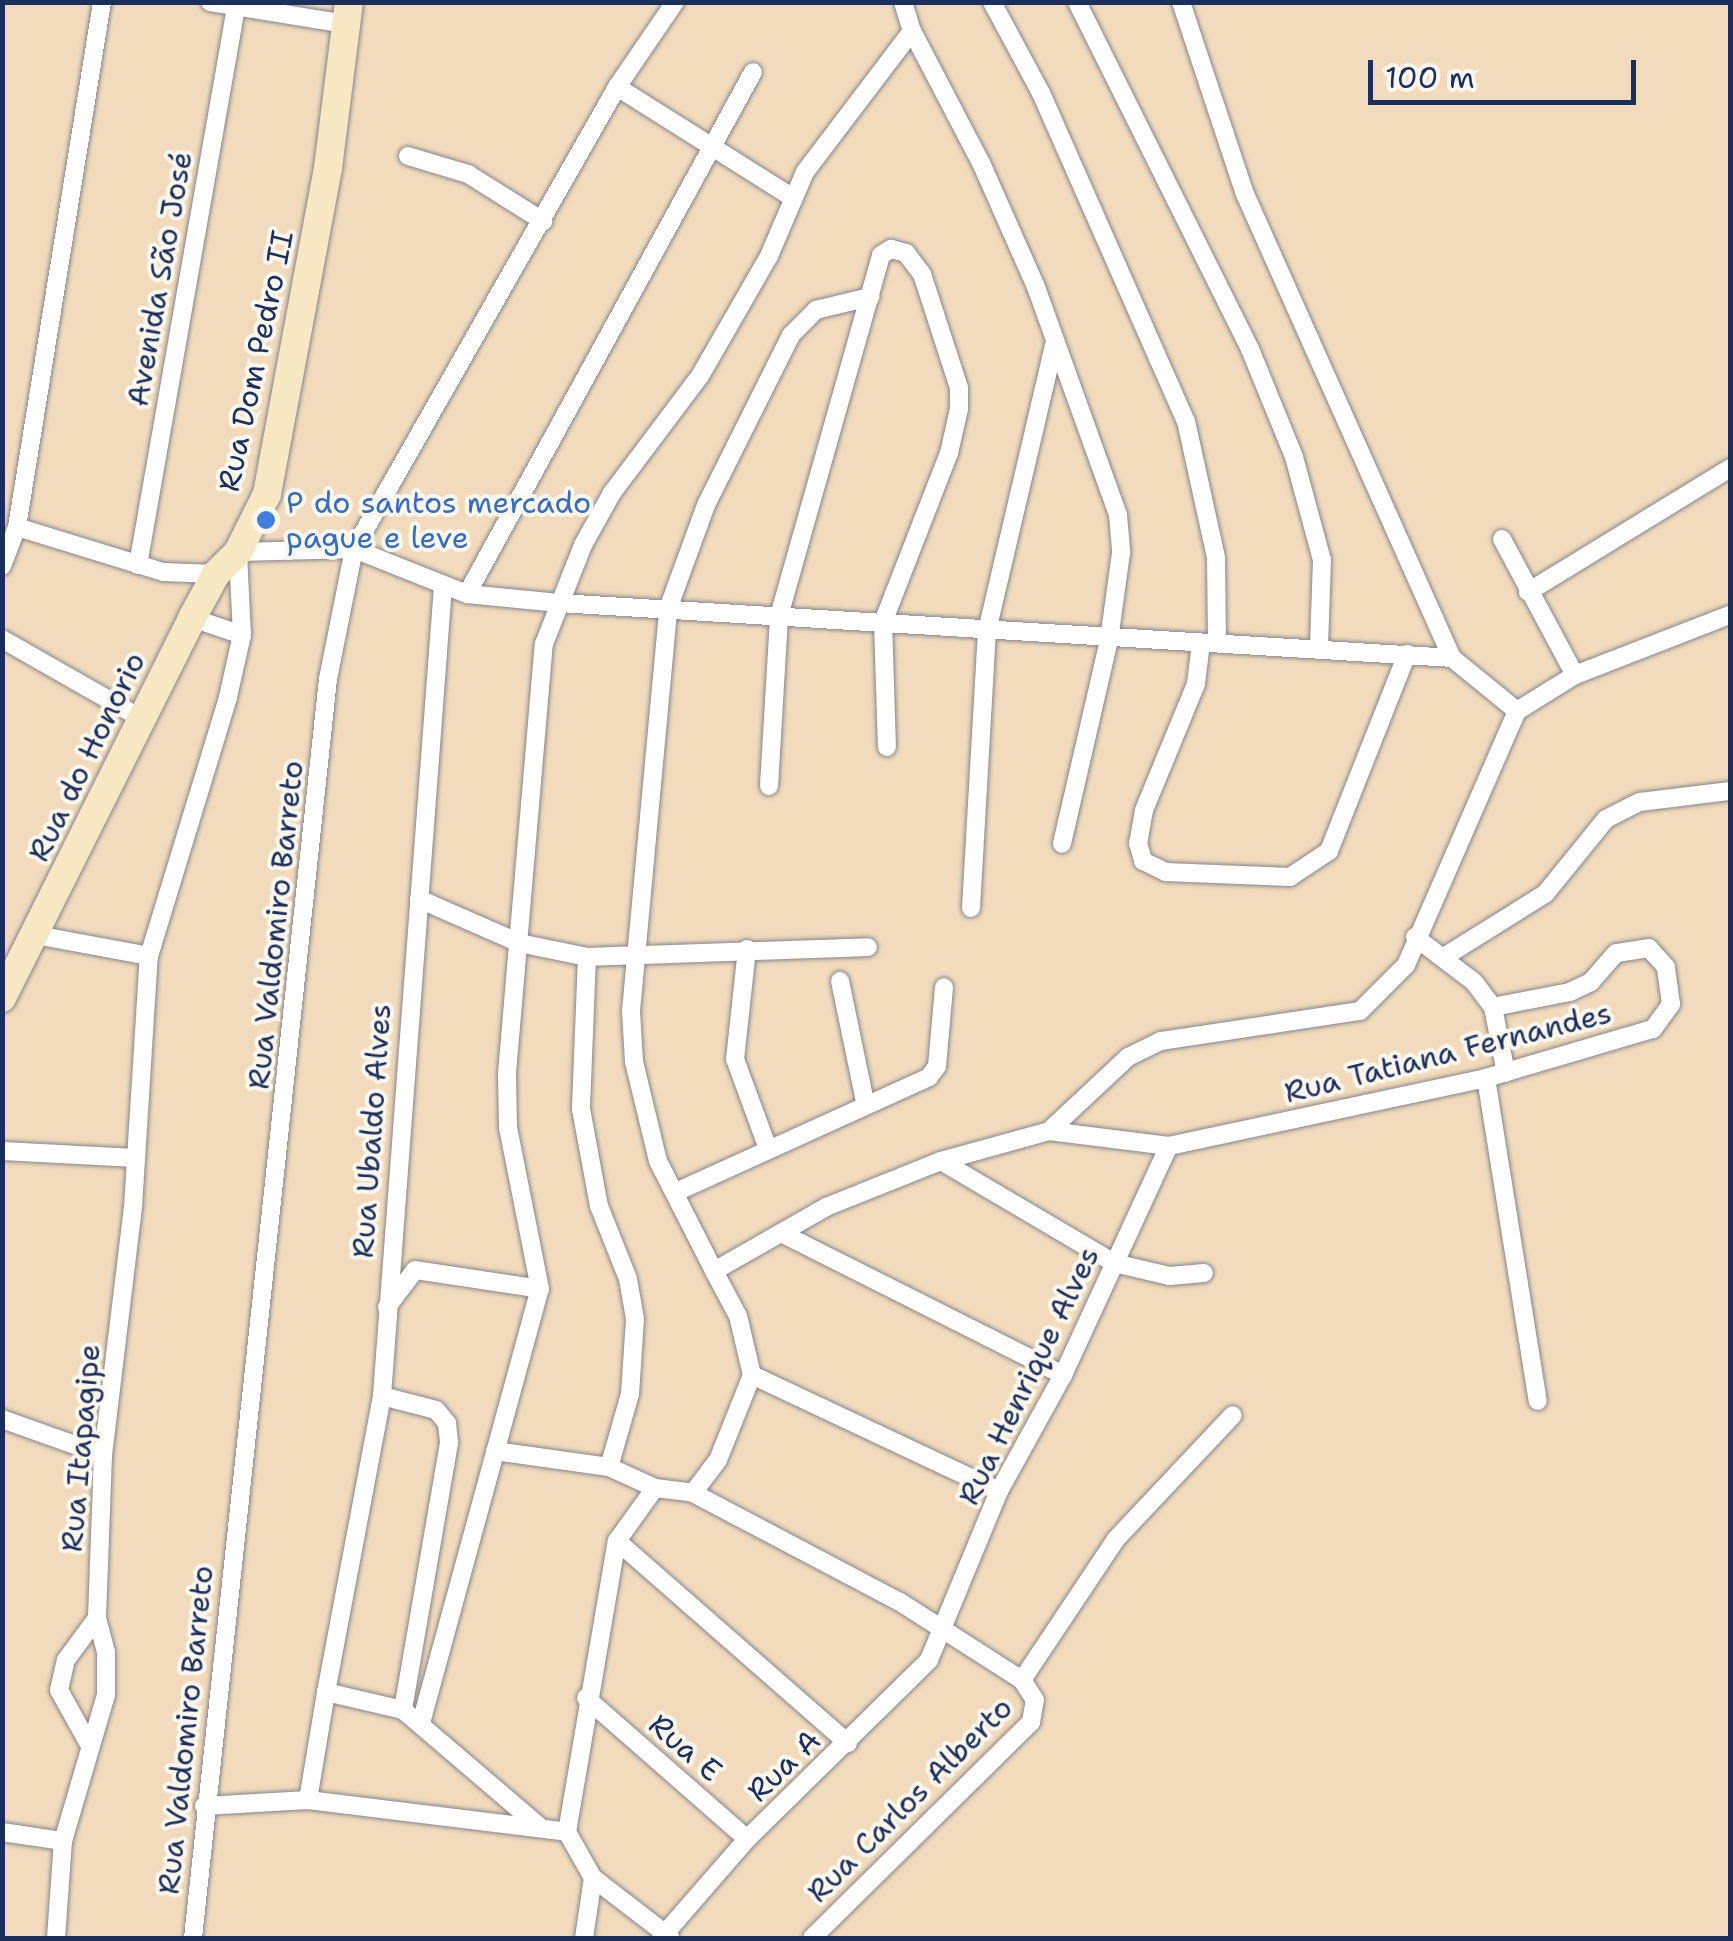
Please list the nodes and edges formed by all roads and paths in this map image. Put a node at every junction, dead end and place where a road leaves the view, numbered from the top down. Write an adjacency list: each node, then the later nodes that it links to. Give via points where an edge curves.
1 (102, 2): 20 (street)
2 (210, 2): 8 (street)
3 (674, 2): 12 (street, Rua Valdomiro Barreto)
4 (903, 2): 10 (street)
5 (992, 2): 40 (street, via 1041,93 1186,421 1216,558)
6 (1077, 2): 41 (street, via 1250,348 1294,458 1322,560)
7 (1181, 2): 43 (street, via 1245,194)
8 (236, 5): 9 (street); 24 (street, Avenida São José)
9 (347, 13): 23 (street, Rua Dom Pedro II, via 328,168 267,494)
10 (912, 31): 15 (street); 18 (street, via 982,165)
11 (754, 72): 13 (street)
12 (617, 87): 13 (street); 16 (street, Rua Valdomiro Barreto)
13 (712, 146): 15 (street); 29 (street)
14 (408, 156): 16 (street, via 468,174)
15 (792, 197): 30 (street, via 748,296 700,376 612,492)
16 (542, 221): 22 (street, Rua Valdomiro Barreto)
17 (870, 297): 31 (street, via 816,310 791,335 706,505); 33 (street); 35 (street, via 885,250 911,258 958,388 949,453)
18 (1056, 339): 36 (street); 39 (street, via 1118,515 1121,553)
19 (1730, 468): 28 (street)
20 (16, 527): 24 (street); 25 (street)
21 (1502, 540): 28 (street)
22 (354, 548): 23 (street); 27 (street); 105 (street, Rua Valdomiro Barreto, via 328,678)
23 (238, 552): 26 (street, Rua do Honorio); 37 (street, Rua Dom Pedro II)
24 (138, 564): 26 (street)
25 (2, 566)
26 (216, 574): 34 (street, Rua do Honorio)
27 (443, 586): 29 (street); 51 (street, Rua Ubaldo Alves)
28 (1528, 592): 44 (street)
29 (466, 594): 30 (street)
30 (559, 603): 31 (street); 55 (street, via 544,644)
31 (668, 609): 33 (street); 58 (street)
32 (1730, 615): 44 (street)
33 (779, 616): 35 (street); 48 (street)
34 (192, 618): 37 (street); 46 (street, Rua do Honorio)
35 (883, 622): 36 (street); 47 (street)
36 (987, 631): 39 (street); 52 (street)
37 (242, 634): 59 (street, Rua Dom Pedro II, via 211,764 176,853)
38 (2, 639): 46 (street)
39 (1109, 640): 40 (street); 50 (street)
40 (1209, 643): 41 (street); 42 (street, via 1144,810 1138,843 1143,861 1166,872 1290,877 1329,851)
41 (1319, 647): 42 (street)
42 (1407, 654): 43 (street)
43 (1452, 658): 45 (street)
44 (1576, 675): 45 (street)
45 (1517, 711): 54 (street)
46 (142, 719): 53 (street, Rua do Honorio)
47 (887, 748)
48 (770, 786)
49 (1730, 791): 61 (street, via 1622,810 1593,831 1544,894)
50 (1062, 844)
51 (419, 899): 55 (street); 81 (street, Rua Ubaldo Alves)
52 (970, 908)
53 (36, 935): 59 (street); 64 (street, Rua do Honorio)
54 (1415, 937): 61 (street); 69 (street, via 1406,965 1360,1011 1161,1041 1128,1057)
55 (520, 943): 60 (street); 80 (street, via 508,1127)
56 (868, 947): 57 (street)
57 (747, 949): 58 (street); 70 (street, via 735,1059)
58 (636, 953): 60 (street); 75 (street, via 634,1062 643,1116)
59 (148, 956): 73 (street, Rua Itapagipe)
60 (587, 957): 90 (street, via 581,1108 599,1206 628,1278 635,1319 630,1394)
61 (1444, 957): 65 (street)
62 (840, 981): 68 (street)
63 (944, 988): 68 (street, via 937,1066 922,1081)
64 (2, 998)
65 (1493, 1007): 66 (street); 66 (street, Rua Tatiana Fernandes, via 1588,985 1608,958 1634,949 1648,948 1666,968 1671,1004 1653,1029)
66 (1506, 1073): 67 (street, Rua Tatiana Fernandes)
67 (1486, 1078): 71 (street, Rua Tatiana Fernandes); 85 (street)
68 (865, 1102): 70 (street)
69 (1049, 1131): 71 (street, Rua Tatiana Fernandes); 74 (street)
70 (767, 1146): 75 (street)
71 (1169, 1146): 77 (street, Rua Henrique Alves)
72 (2, 1151): 73 (street)
73 (136, 1158): 89 (street, Rua Itapagipe)
74 (941, 1161): 76 (street, via 826,1207); 77 (street)
75 (676, 1192): 78 (street)
76 (781, 1233): 78 (street); 82 (street)
77 (1114, 1264): 79 (street, via 1170,1276); 82 (street, Rua Henrique Alves)
78 (714, 1271): 83 (street, via 738,1316)
79 (1204, 1272)
80 (540, 1290): 81 (street, via 415,1270); 88 (street)
81 (386, 1308): 84 (street, Rua Ubaldo Alves)
82 (1063, 1375): 92 (street, Rua Henrique Alves)
83 (752, 1376): 92 (street); 93 (street, via 718,1460)
84 (382, 1396): 98 (street, Rua Ubaldo Alves); 100 (street, via 436,1410 447,1423 449,1443)
85 (1538, 1402)
86 (1233, 1415): 97 (street, Rua Carlos Alberto, via 1116,1539)
87 (2, 1419): 89 (street)
88 (495, 1452): 90 (street); 101 (street)
89 (103, 1455): 95 (street, Rua Itapagipe)
90 (609, 1467): 91 (street)
91 (655, 1488): 93 (street); 94 (street)
92 (999, 1491): 96 (street, Rua Henrique Alves)
93 (694, 1493): 96 (street, via 900,1602)
94 (617, 1541): 99 (street); 102 (street)
95 (97, 1618): 103 (street, Rua Itapagipe, via 107,1684); 103 (street, via 66,1660 59,1690)
96 (945, 1633): 97 (street); 102 (street, Rua A, via 910,1682)
97 (1022, 1680): 116 (street, Rua Carlos Alberto, via 1034,1700 1032,1722)
98 (328, 1684): 100 (street); 104 (street, Rua Ubaldo Alves)
99 (586, 1698): 108 (street); 109 (street, Rua E)
100 (403, 1710): 101 (street)
101 (421, 1723): 106 (street)
102 (848, 1743): 109 (street, Rua A)
103 (90, 1746): 110 (street, Rua Itapagipe)
104 (308, 1800): 105 (street); 106 (street)
105 (204, 1806): 114 (street, Rua Valdomiro Barreto)
106 (539, 1826): 108 (street)
107 (2, 1832): 110 (street)
108 (567, 1832): 111 (street)
109 (748, 1840): 112 (street, Rua A)
110 (63, 1842): 113 (street, Rua Itapagipe)
111 (593, 1878): 112 (street); 115 (street)
112 (665, 1936)
113 (56, 1938)
114 (193, 1938)
115 (584, 1938)
116 (812, 1938)

